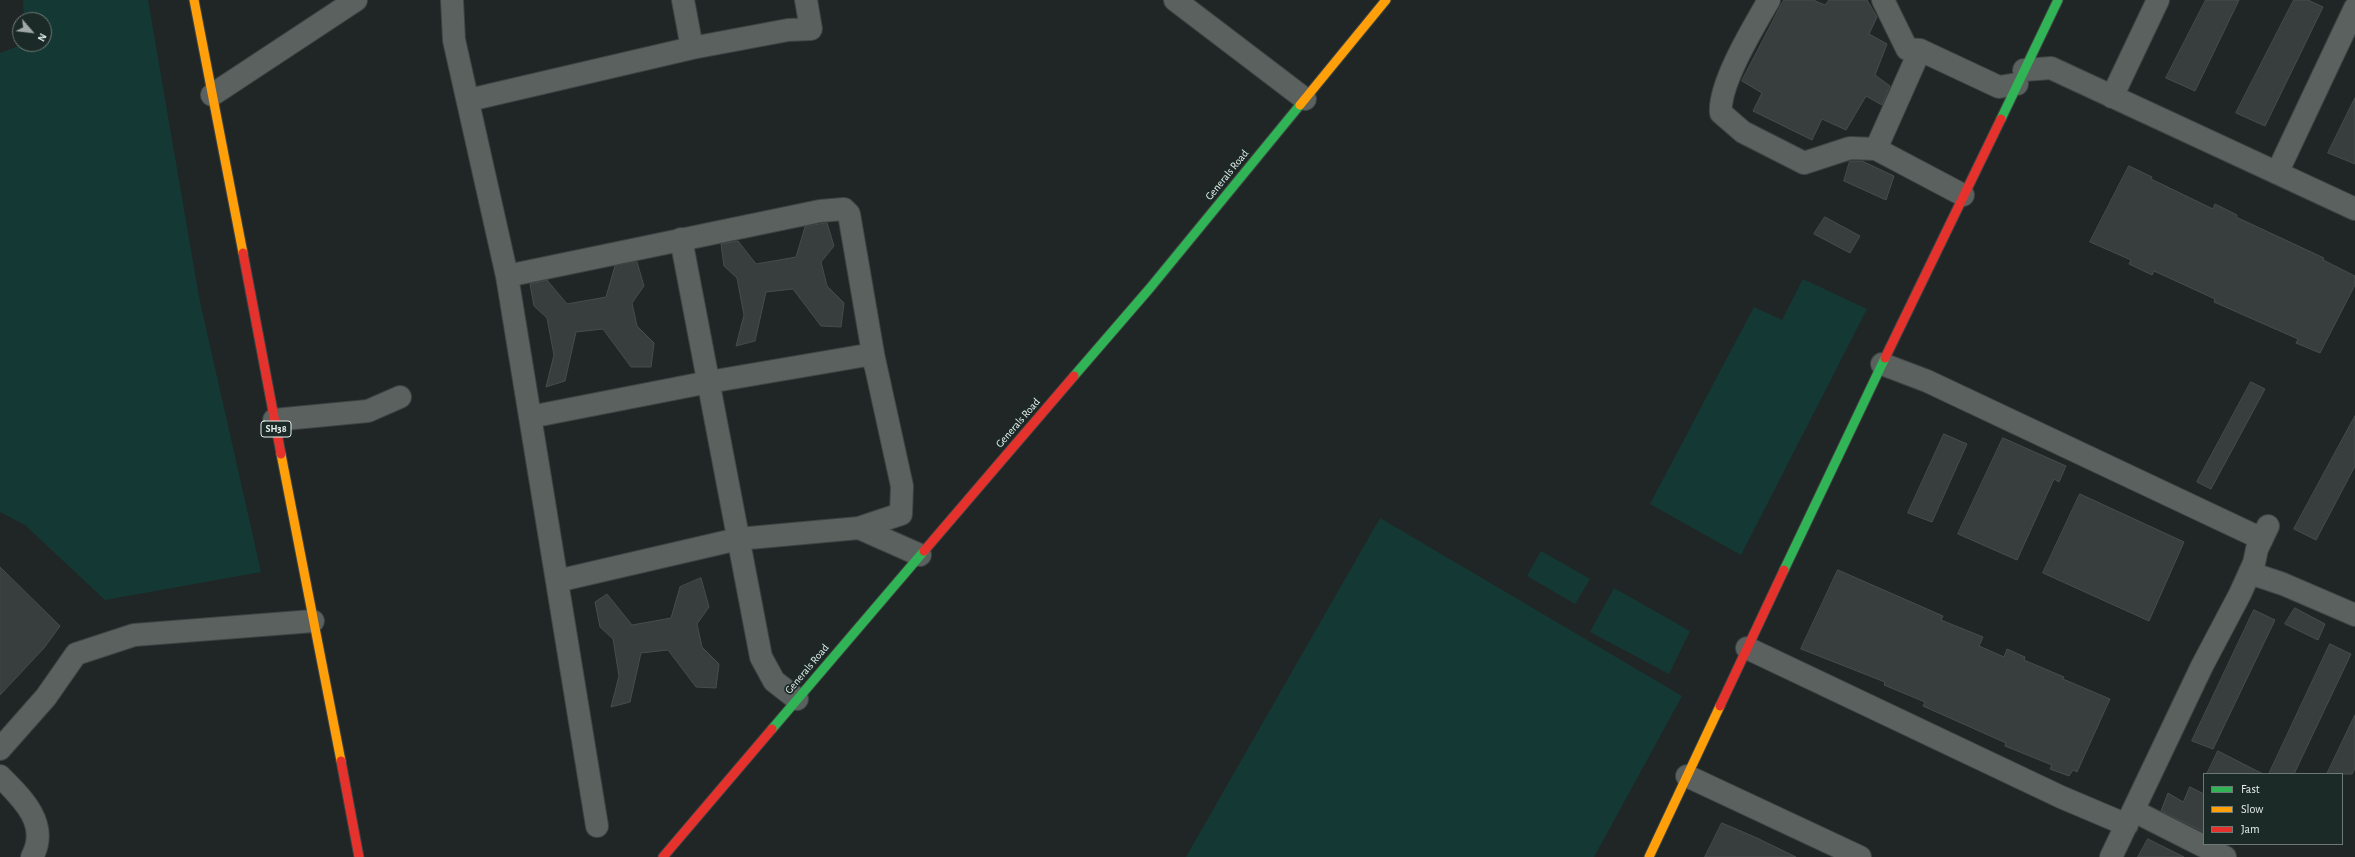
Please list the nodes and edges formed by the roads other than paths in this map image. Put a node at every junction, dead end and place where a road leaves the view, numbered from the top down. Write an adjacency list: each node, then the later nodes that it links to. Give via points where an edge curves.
1 (194, 0): 16 (street, SH38)
2 (356, 0): 16 (street)
3 (452, 0): 19 (street, via 454,40)
4 (683, 0): 13 (street)
5 (806, 0): 13 (street, via 811,29 788,30)
6 (1175, 0): 18 (street)
7 (1386, 0): 18 (street, Generals Road)
8 (1768, 0): 20 (street, via 1737,61 1720,102 1721,113 1743,132 1804,163 1850,148)
9 (1883, 0): 14 (street, via 1907,49)
10 (2058, 0): 15 (street)
11 (2158, 0): 17 (street)
12 (2355, 8): 21 (street)
13 (692, 48): 19 (street)
14 (1920, 50): 15 (street, via 1999,87); 20 (street)
15 (2020, 77): 17 (street, via 2051,68); 22 (street)
16 (212, 95): 31 (street, SH38)
17 (2112, 97): 21 (street)
18 (1305, 99): 34 (street, Generals Road, via 1150,288)
19 (469, 100): 25 (street)
20 (1876, 149): 22 (street)
21 (2277, 173): 23 (street)
22 (1963, 196): 26 (street)
23 (2355, 209)
24 (681, 239): 25 (street); 27 (street, via 820,211 844,209 849,214); 28 (street)
25 (507, 276): 30 (street)
26 (1882, 364): 35 (street, via 1927,381 2265,533); 39 (street)
27 (875, 365): 28 (street, via 873,354); 32 (street, via 902,486 901,514)
28 (709, 382): 30 (street); 33 (street)
29 (400, 397): 31 (street, via 368,410)
30 (530, 417): 36 (street)
31 (274, 420): 38 (street, SH38)
32 (859, 528): 33 (street); 34 (street)
33 (738, 539): 36 (street); 40 (street, via 761,658 774,681)
34 (920, 555): 40 (street, Generals Road)
35 (2250, 573): 37 (street); 44 (street, via 2202,666)
36 (557, 581): 45 (street)
37 (2354, 611)
38 (313, 621): 41 (street, via 134,635 76,654 46,698); 47 (street, SH38)
39 (1747, 648): 43 (street); 44 (street, via 2061,797)
40 (797, 699): 48 (street, Generals Road)
41 (0, 749)
42 (0, 776): 46 (street, via 26,802 34,819 39,834)
43 (1687, 776): 49 (street); 50 (street)
44 (2130, 818): 51 (street); 52 (street)
45 (598, 826)
46 (32, 857)
47 (359, 857)
48 (663, 857)
49 (1649, 857)
50 (1860, 857)
51 (2111, 857)
52 (2225, 857)

